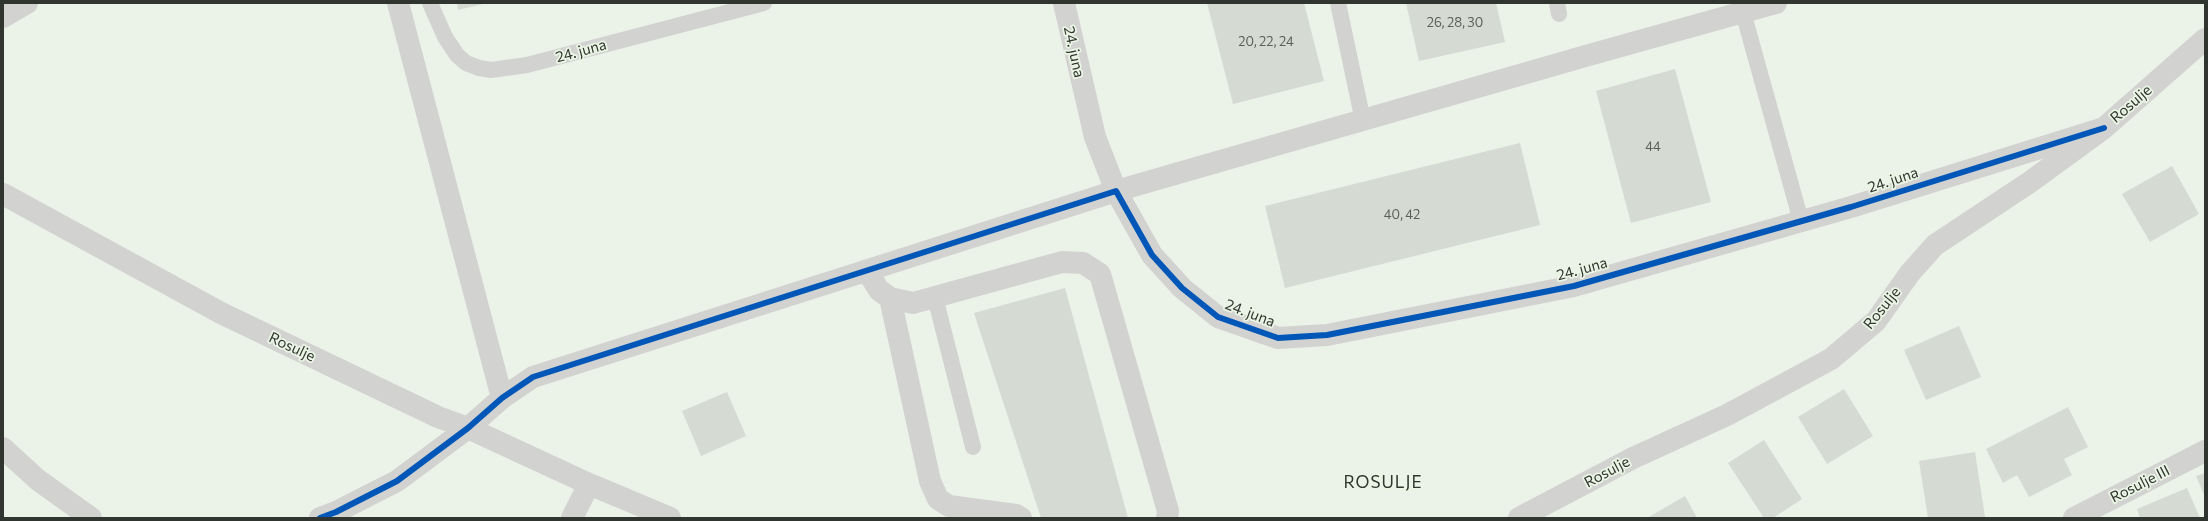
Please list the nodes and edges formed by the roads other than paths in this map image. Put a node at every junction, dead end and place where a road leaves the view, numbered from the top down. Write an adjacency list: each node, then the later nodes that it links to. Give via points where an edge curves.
1 (27, 3): 9 (street)
2 (398, 3): 19 (street)
3 (430, 3): 4 (lane, 24. juna, via 445,38 457,55 466,63 491,70 527,65)
4 (764, 3)
5 (1064, 3): 13 (street, 24. juna, via 1095,137)
6 (1338, 3): 11 (lane)
7 (1776, 3): 8 (street)
8 (1743, 12): 11 (street, via 1589,54); 15 (lane)
9 (3, 17)
10 (2205, 39): 12 (street, Rosulje)
11 (1363, 121): 13 (street)
12 (2104, 128): 15 (street, 24. juna); 31 (street, Rosulje, via 2030,182 1935,245 1910,273 1876,321 1831,359 1727,415 1633,458)
13 (1116, 191): 15 (street, 24. juna, via 1152,255 1182,288 1218,317 1278,338 1327,335 1574,286); 16 (street)
14 (3, 194): 20 (street, Rosulje, via 220,313 438,417)
15 (1801, 221)
16 (867, 271): 18 (street, via 879,290); 19 (street, via 533,377)
17 (935, 297): 18 (street, via 913,304); 21 (lane); 30 (street, via 1062,262 1083,263 1100,274 1168,512)
18 (890, 298): 29 (street, via 930,481 938,499 949,506 1016,515)
19 (502, 398): 20 (street)
20 (468, 428): 24 (street, Rosulje); 26 (street, via 397,481)
21 (973, 447)
22 (3, 448): 25 (street, via 38,480)
23 (2205, 451): 32 (street, Rosulje III)
24 (589, 484): 27 (street); 28 (street, Rosulje)
25 (91, 518)
26 (320, 518)
27 (572, 518)
28 (670, 518)
29 (1021, 518)
30 (1167, 518)
31 (1519, 518)
32 (2074, 518)

